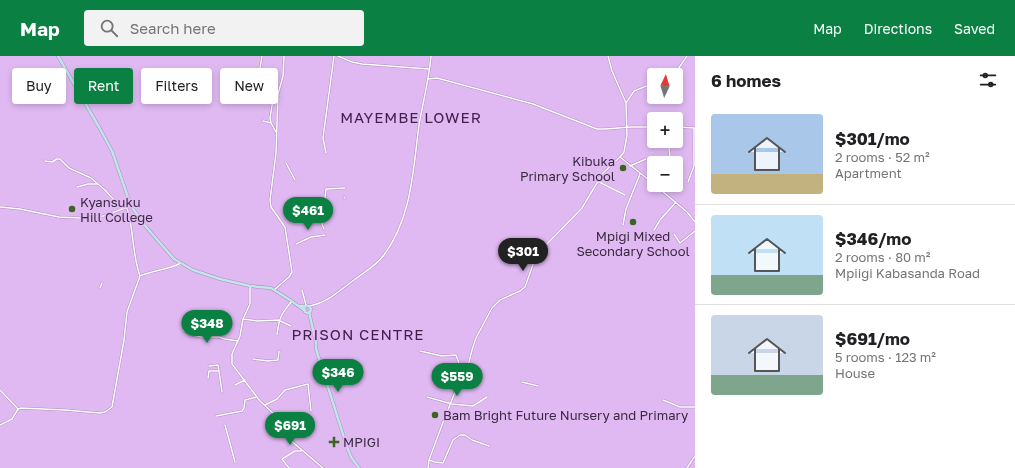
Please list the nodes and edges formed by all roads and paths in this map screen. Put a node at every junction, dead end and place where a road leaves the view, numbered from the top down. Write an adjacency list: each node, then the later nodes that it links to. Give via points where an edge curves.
1 (58, 56): 45 (main road, via 112,151)
2 (262, 56): 17 (street, via 259,74 261,88 270,89 274,93)
3 (284, 56): 22 (street, via 278,94)
4 (334, 56): 25 (street, via 323,138)
5 (338, 56): 10 (street, via 362,64)
6 (431, 56): 10 (street)
7 (608, 56): 14 (street)
8 (687, 56): 9 (street)
9 (679, 68)
10 (430, 69): 11 (street)
11 (428, 79): 18 (street, via 436,78 533,104 597,129); 64 (street, via 408,206 398,232 380,259)
12 (647, 86): 15 (street, via 634,91)
13 (621, 101): 14 (street)
14 (625, 101): 15 (street)
15 (626, 103): 18 (street)
16 (263, 121): 17 (street)
17 (271, 123): 22 (street)
18 (626, 127): 19 (street); 28 (street, via 625,148)
19 (647, 127)
20 (683, 127): 21 (street)
21 (694, 128): 23 (street)
22 (277, 133): 62 (street, via 270,200 285,227 292,275)
23 (694, 142): 26 (street)
24 (669, 148): 27 (street)
25 (326, 153)
26 (695, 153): 33 (street)
27 (670, 156)
28 (620, 157): 32 (street); 37 (street)
29 (646, 160): 32 (street)
30 (45, 161): 39 (street, via 60,159 69,168 91,178)
31 (286, 163): 36 (street)
32 (630, 166): 34 (street)
33 (695, 166): 38 (street)
34 (640, 174): 35 (street); 50 (street, via 626,209)
35 (647, 179)
36 (295, 180)
37 (597, 181): 43 (street); 80 (street, via 582,208 536,256 525,287 500,300 492,308 476,338)
38 (688, 182)
39 (97, 184): 40 (street); 48 (street)
40 (77, 187)
41 (345, 188): 51 (street, via 326,189 322,224)
42 (663, 192): 44 (street)
43 (625, 195)
44 (676, 202): 49 (street); 52 (street)
45 (131, 206): 47 (street); 57 (main road, via 174,259)
46 (0, 207): 48 (street, via 66,218 98,217)
47 (127, 207): 48 (street); 58 (street)
48 (122, 209)
49 (695, 222)
50 (623, 225)
51 (324, 229)
52 (654, 230)
53 (695, 231): 54 (street, via 680,243)
54 (674, 234)
55 (325, 235): 56 (street, via 311,237)
56 (296, 244)
57 (181, 263): 58 (street); 60 (main road, via 228,282)
58 (140, 276): 97 (street, via 127,312 112,407 100,413)
59 (102, 283): 61 (street)
60 (250, 286): 62 (main road, via 264,286); 68 (street, via 250,304)
61 (100, 288)
62 (274, 290): 66 (main road)
63 (302, 290): 67 (street)
64 (336, 294): 65 (street); 67 (street, via 321,304)
65 (338, 297)
66 (292, 301): 67 (main road); 69 (street)
67 (307, 308): 70 (main road); 70 (main road)
68 (243, 319): 69 (street); 74 (street)
69 (278, 320): 71 (street); 73 (street)
70 (310, 322): 109 (main road, via 346,444)
71 (292, 326)
72 (183, 330): 74 (street, via 201,337)
73 (277, 335)
74 (238, 341): 83 (street, via 232,354 232,364)
75 (280, 351): 77 (street, via 278,360)
76 (420, 351): 80 (street, via 442,356 456,355 461,369)
77 (253, 359)
78 (208, 366): 79 (street, via 218,365)
79 (218, 371): 82 (street, via 208,371); 89 (street)
80 (466, 372): 84 (street)
81 (450, 376): 84 (street)
82 (208, 378)
83 (245, 380): 86 (street); 90 (street)
84 (461, 380): 94 (street)
85 (522, 382): 87 (street)
86 (235, 385)
87 (538, 386)
88 (0, 390): 97 (street)
89 (222, 392)
90 (257, 397): 95 (street); 99 (street, via 245,400 242,411)
91 (427, 397): 94 (street)
92 (487, 397): 94 (street, via 473,406)
93 (663, 400): 96 (street, via 680,406)
94 (451, 403): 105 (street)
95 (265, 405): 98 (street, via 277,399 285,390 308,384); 103 (street, via 289,439)
96 (695, 407)
97 (18, 409): 101 (street, via 12,419)
98 (311, 412)
99 (216, 416)
100 (225, 425): 106 (street)
101 (0, 426)
102 (489, 446): 105 (street, via 460,435 453,440 443,463)
103 (302, 451): 107 (street, via 295,451 282,459); 108 (street)
104 (695, 456): 111 (street)
105 (429, 460): 110 (street)
106 (235, 462)
107 (288, 468)
108 (323, 468)
109 (359, 468)
110 (428, 468)
111 (687, 468)

